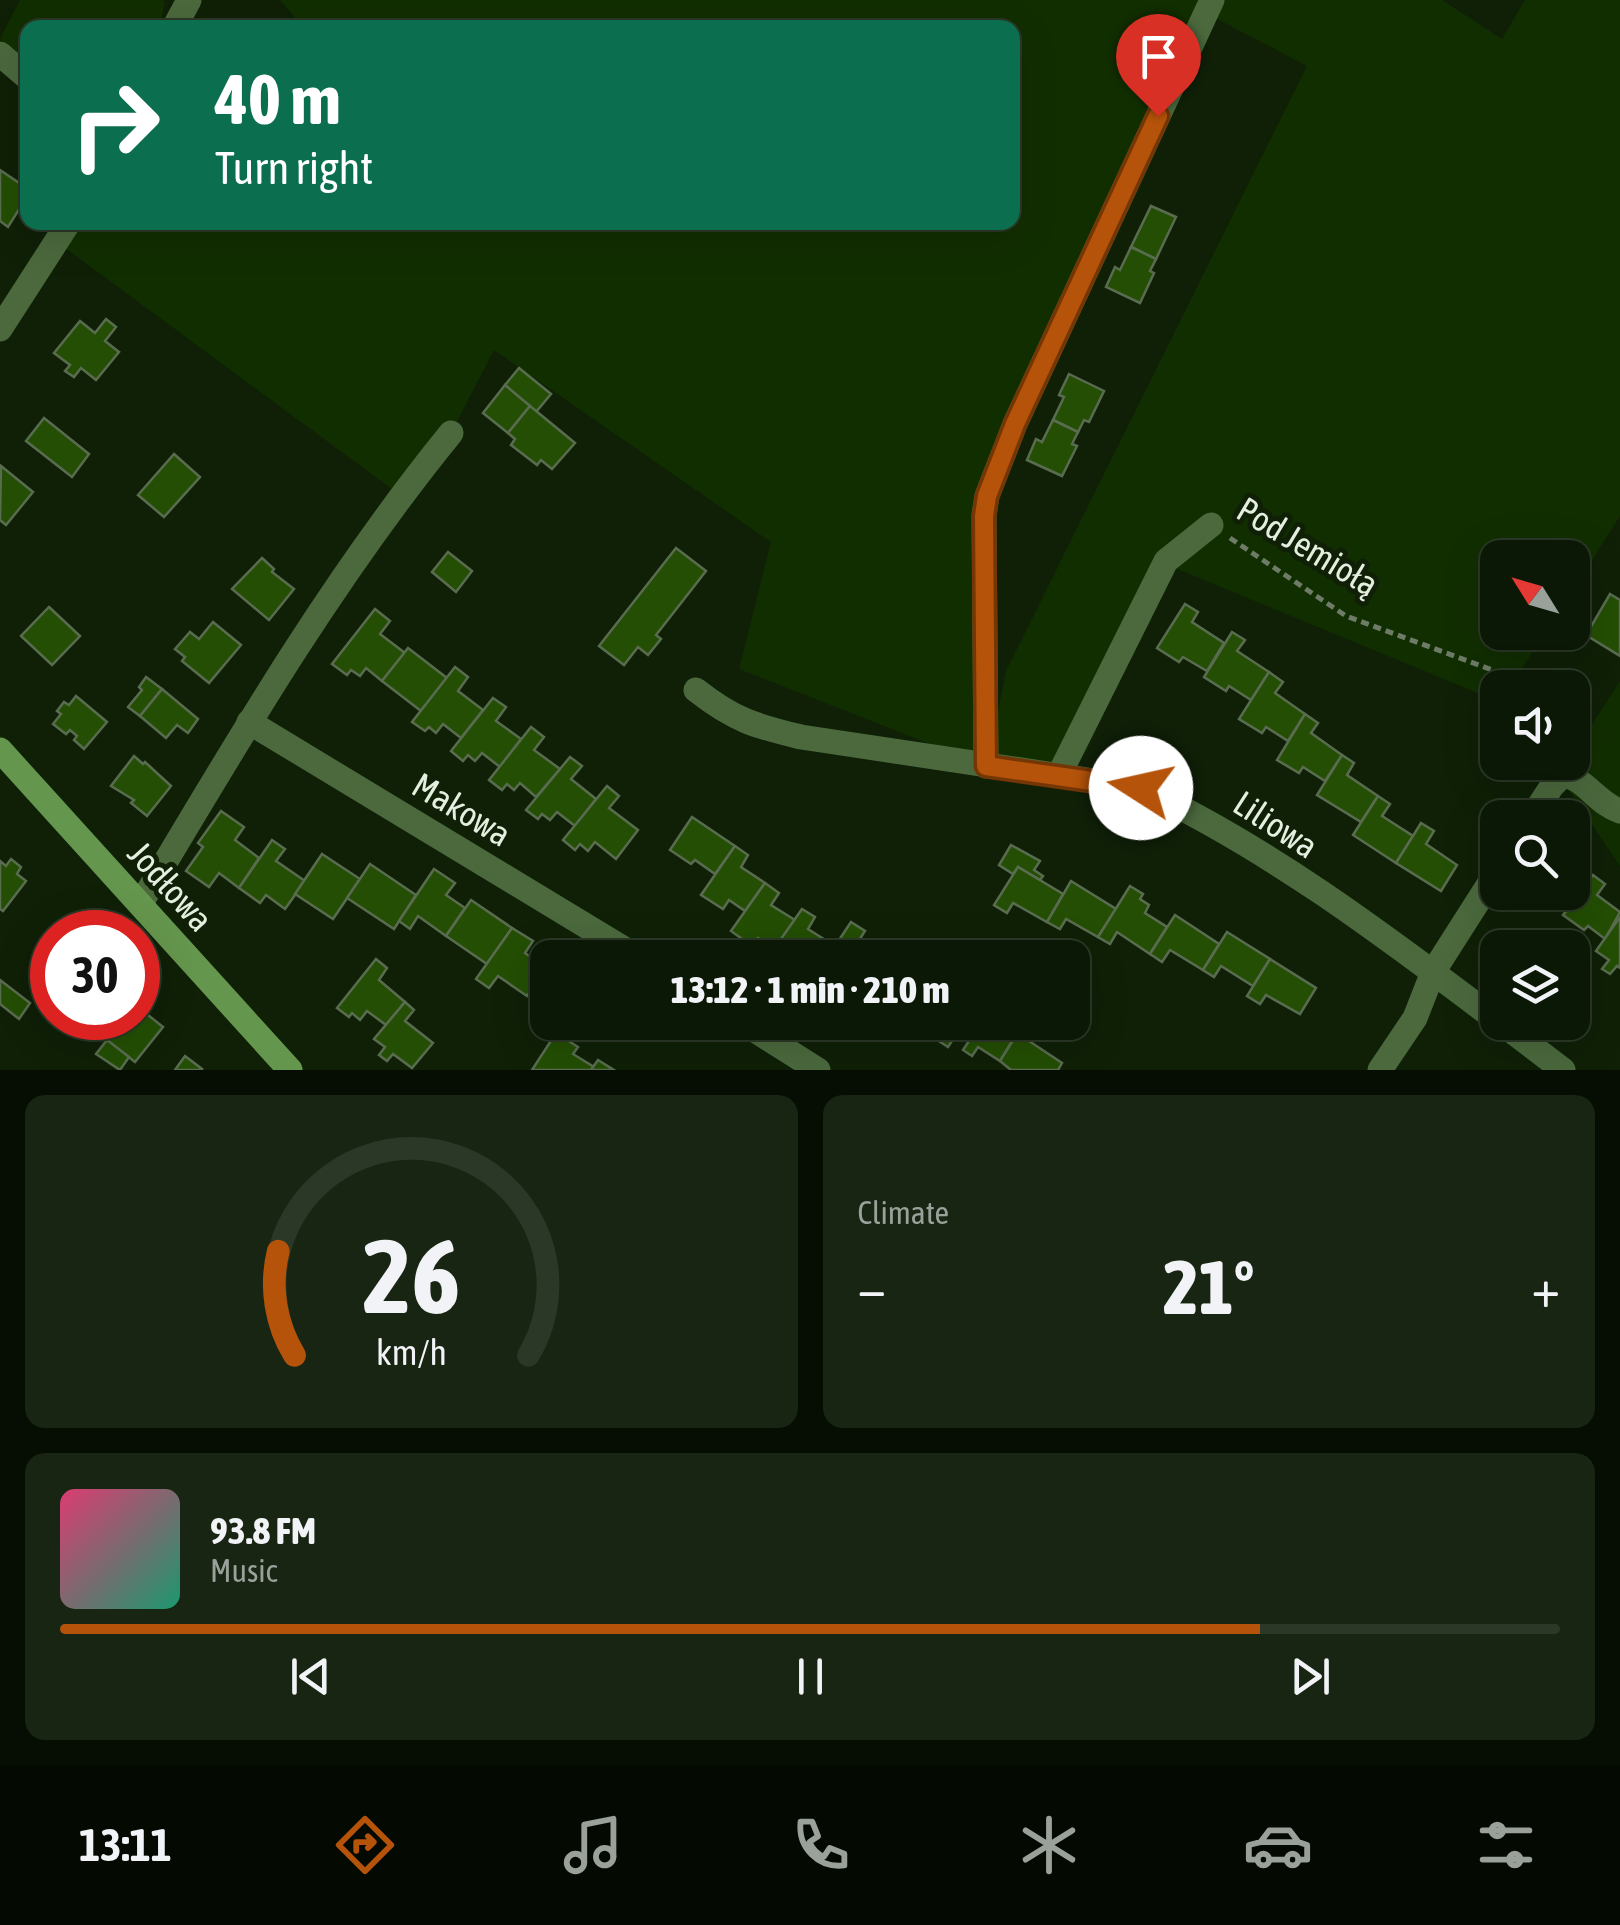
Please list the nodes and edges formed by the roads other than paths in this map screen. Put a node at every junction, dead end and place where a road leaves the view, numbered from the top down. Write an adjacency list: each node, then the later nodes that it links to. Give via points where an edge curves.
1 (1212, 0): 11 (street, via 987,496)
2 (0, 54): 3 (street)
3 (20, 71)
4 (65, 230): 5 (street)
5 (0, 328)
6 (451, 433): 9 (street, via 349,567)
7 (1211, 526): 12 (street, Pod Jemiołą, via 1166,562)
8 (696, 690): 11 (street, Liliowa, via 746,723)
9 (249, 722): 16 (street); 17 (street, Makowa)
10 (0, 750): 16 (street, Jodłowa)
11 (986, 766): 12 (street, Liliowa)
12 (1060, 775): 18 (street, Liliowa, via 1141,788 1191,811)
13 (1543, 800): 14 (street, via 1564,774)
14 (1620, 811)
15 (1480, 898): 18 (street)
16 (140, 903): 22 (street, Jodłowa)
17 (609, 940)
18 (1432, 972): 19 (street, Liliowa); 24 (street, via 1415,1018)
19 (1480, 1008)
20 (770, 1040): 23 (street)
21 (1523, 1040): 25 (street, Liliowa)
22 (290, 1070)
23 (818, 1070)
24 (1380, 1070)
25 (1562, 1070)

